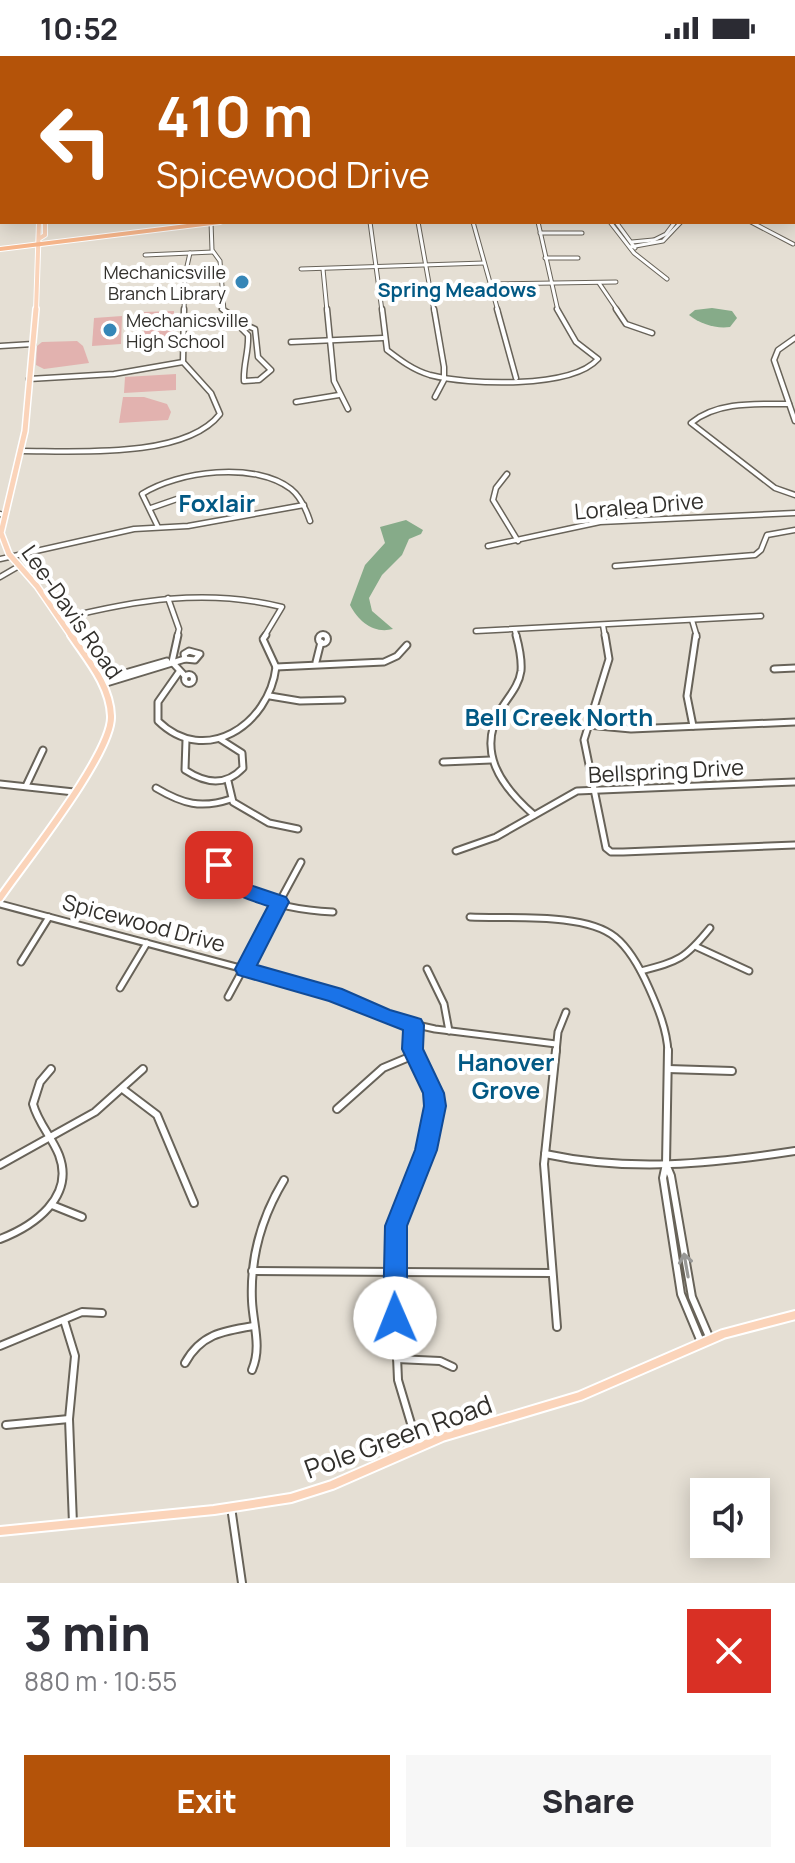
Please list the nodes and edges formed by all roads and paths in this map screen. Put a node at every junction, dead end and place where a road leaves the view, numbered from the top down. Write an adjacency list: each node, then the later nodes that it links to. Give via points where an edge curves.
1 (39, 224): 17 (main road, Lee-Davis Road)
2 (45, 224): 17 (main road, Lee-Davis Road)
3 (172, 224): 17 (highway)
4 (193, 224): 17 (highway)
5 (211, 224): 19 (street)
6 (370, 224): 30 (street)
7 (418, 224): 29 (street)
8 (474, 224): 28 (street)
9 (538, 224): 15 (street)
10 (612, 224): 20 (street)
11 (617, 224): 20 (street)
12 (676, 224): 20 (street, via 663,241)
13 (676, 224): 20 (street, via 654,240)
14 (755, 224): 18 (street)
15 (540, 233): 16 (street); 26 (street)
16 (582, 233)
17 (40, 241): 21 (highway); 44 (main road, Lee-Davis Road)
18 (793, 244)
19 (212, 245): 22 (street); 24 (street)
20 (631, 245): 33 (street)
21 (0, 247)
22 (213, 252): 24 (street); 38 (street, via 220,261 222,309)
23 (190, 253): 24 (street); 25 (street); 46 (street)
24 (202, 253)
25 (145, 255)
26 (545, 258): 27 (street); 37 (street)
27 (578, 258)
28 (484, 263): 29 (street); 36 (street)
29 (425, 265): 30 (street); 49 (street)
30 (375, 267): 32 (street); 40 (street)
31 (301, 269): 32 (street)
32 (323, 269): 42 (street)
33 (667, 279)
34 (616, 282): 35 (street)
35 (599, 283): 37 (street); 39 (street, via 626,324)
36 (490, 284): 37 (street); 47 (street)
37 (550, 284): 47 (street, via 561,319 576,342 597,356 592,366 577,374)
38 (242, 322): 38 (street, via 256,331 258,357 271,371 248,383 243,366 249,356 248,335 239,326)
39 (652, 333)
40 (383, 338): 42 (street); 49 (street, via 392,355)
41 (795, 338): 53 (street, via 778,350 774,360)
42 (330, 340): 43 (street); 50 (street)
43 (291, 342)
44 (33, 344): 45 (street); 48 (main road, Lee-Davis Road)
45 (0, 346)
46 (183, 362): 48 (street, via 114,374); 56 (street, via 219,407 218,421 205,433 106,450)
47 (516, 378): 49 (street)
48 (29, 379): 56 (main road, Lee-Davis Road)
49 (444, 380): 51 (street)
50 (339, 395): 52 (street); 54 (street)
51 (435, 397)
52 (296, 402)
53 (789, 404): 55 (street); 58 (street, via 735,406 692,422 775,488)
54 (348, 409)
55 (795, 421)
56 (22, 451): 63 (main road, Lee-Davis Road)
57 (507, 474): 67 (street, via 493,500)
58 (795, 495)
59 (177, 499): 61 (street)
60 (304, 505): 61 (street, via 287,486 254,476 182,476 142,494); 64 (street); 65 (street)
61 (151, 508): 65 (street)
62 (795, 513): 67 (street, Loralea Drive, via 600,522)
63 (1, 514): 69 (main road, Lee-Davis Road, via 2,538)
64 (310, 521)
65 (158, 527): 69 (street)
66 (795, 530): 72 (street, via 767,535 755,555)
67 (518, 541): 68 (street, Loralea Drive)
68 (488, 546)
69 (11, 556): 70 (street); 71 (main road, Lee-Davis Road)
70 (0, 559)
71 (19, 566): 73 (street); 76 (main road, Lee-Davis Road)
72 (615, 566)
73 (0, 577)
74 (168, 598): 76 (street); 84 (street, via 179,629); 86 (street, via 219,594 282,607 263,639)
75 (761, 616): 77 (street)
76 (60, 619): 91 (main road, Lee-Davis Road)
77 (692, 620): 78 (street); 96 (street, via 697,638 687,696)
78 (603, 625): 80 (street); 95 (street, via 609,659)
79 (476, 631): 80 (street)
80 (515, 631): 100 (street, via 520,675 491,731)
81 (321, 642): 85 (street)
82 (407, 645): 85 (street, via 400,656 378,665)
83 (184, 657): 84 (street)
84 (172, 661): 89 (street); 91 (street)
85 (316, 662): 86 (street)
86 (276, 667): 92 (street)
87 (795, 668): 88 (street)
88 (774, 669)
89 (179, 672): 90 (street); 98 (street, via 156,713 164,729)
90 (185, 676)
91 (102, 682): 108 (main road, Lee-Davis Road, via 111,702 111,726 101,753)
92 (270, 696): 93 (street); 97 (street, via 260,711)
93 (342, 700)
94 (795, 722): 96 (street)
95 (588, 725): 96 (street); 107 (street, via 584,740)
96 (693, 726)
97 (220, 739): 98 (street); 102 (street, via 243,755 242,771)
98 (186, 740): 102 (street, via 186,771 205,782)
99 (43, 750): 105 (street)
100 (491, 760): 101 (street); 110 (street, via 506,790)
101 (443, 762)
102 (228, 781): 109 (street)
103 (795, 782): 107 (street, Bellspring Drive)
104 (0, 784): 105 (street)
105 (26, 786): 108 (street)
106 (156, 788): 109 (street, via 192,807)
107 (594, 789): 110 (street, Bellspring Drive, via 572,792); 112 (street, via 605,843 614,852)
108 (74, 792): 118 (main road, Lee-Davis Road)
109 (231, 799): 111 (street, via 269,823)
110 (534, 815): 113 (street, Bellspring Drive, via 496,837)
111 (298, 829)
112 (795, 845)
113 (456, 851)
114 (218, 862): 116 (street)
115 (301, 862): 119 (street)
116 (225, 876): 117 (street); 119 (street, via 242,891)
117 (203, 889)
118 (0, 901): 121 (street, Spicewood Drive)
119 (279, 902): 120 (street); 127 (street)
120 (333, 912)
121 (49, 917): 124 (street, Spicewood Drive); 126 (street)
122 (470, 917): 129 (street, via 598,928 623,942)
123 (710, 928): 125 (street)
124 (147, 943): 127 (street, Spicewood Drive); 131 (street)
125 (697, 947): 129 (street, via 672,963); 130 (street)
126 (21, 962)
127 (245, 969): 132 (street); 134 (street, Spicewood Drive, via 334,994)
128 (427, 969): 135 (street, via 439,990)
129 (641, 971): 140 (street, via 665,1035)
130 (749, 971)
131 (120, 988)
132 (228, 997)
133 (566, 1012): 136 (street)
134 (413, 1025): 135 (street, Spicewood Drive); 137 (street)
135 (449, 1031): 136 (street, Spicewood Drive)
136 (556, 1044): 146 (street)
137 (414, 1055): 143 (street, via 383,1068); 154 (street, via 435,1106 426,1150 398,1218)
138 (51, 1069): 144 (street, via 33,1099 35,1117)
139 (143, 1069): 142 (street)
140 (668, 1069): 141 (street); 147 (street)
141 (732, 1071)
142 (124, 1090): 144 (street); 150 (street, via 157,1115)
143 (337, 1109)
144 (48, 1137): 148 (street); 151 (street, via 62,1168)
145 (795, 1151): 147 (street)
146 (545, 1154): 147 (street); 156 (street)
147 (666, 1164): 162 (street, via 663,1178 681,1294)
148 (0, 1165)
149 (284, 1180): 155 (street, via 258,1227)
150 (194, 1203)
151 (52, 1205): 152 (street); 153 (street, via 31,1225)
152 (82, 1217)
153 (0, 1239)
154 (395, 1270): 155 (street); 156 (street); 164 (street)
155 (252, 1271): 160 (street)
156 (552, 1273): 161 (street)
157 (102, 1313): 159 (street, via 91,1310)
158 (795, 1315): 162 (main road, Pole Green Road)
159 (64, 1320): 163 (street); 168 (street, via 75,1356)
160 (254, 1326): 165 (street, via 208,1335); 167 (street, via 257,1357)
161 (557, 1327)
162 (706, 1340): 170 (main road, Pole Green Road, via 580,1396)
163 (0, 1346)
164 (397, 1359): 166 (street, via 440,1361); 170 (street, via 402,1398)
165 (185, 1363)
166 (453, 1367)
167 (252, 1370)
168 (69, 1419): 169 (street); 172 (street)
169 (6, 1425)
170 (418, 1447): 171 (main road, Pole Green Road, via 306,1494)
171 (231, 1507): 172 (main road, Pole Green Road); 174 (street)
172 (73, 1524): 173 (main road, Pole Green Road)
173 (0, 1531)
174 (242, 1583)

